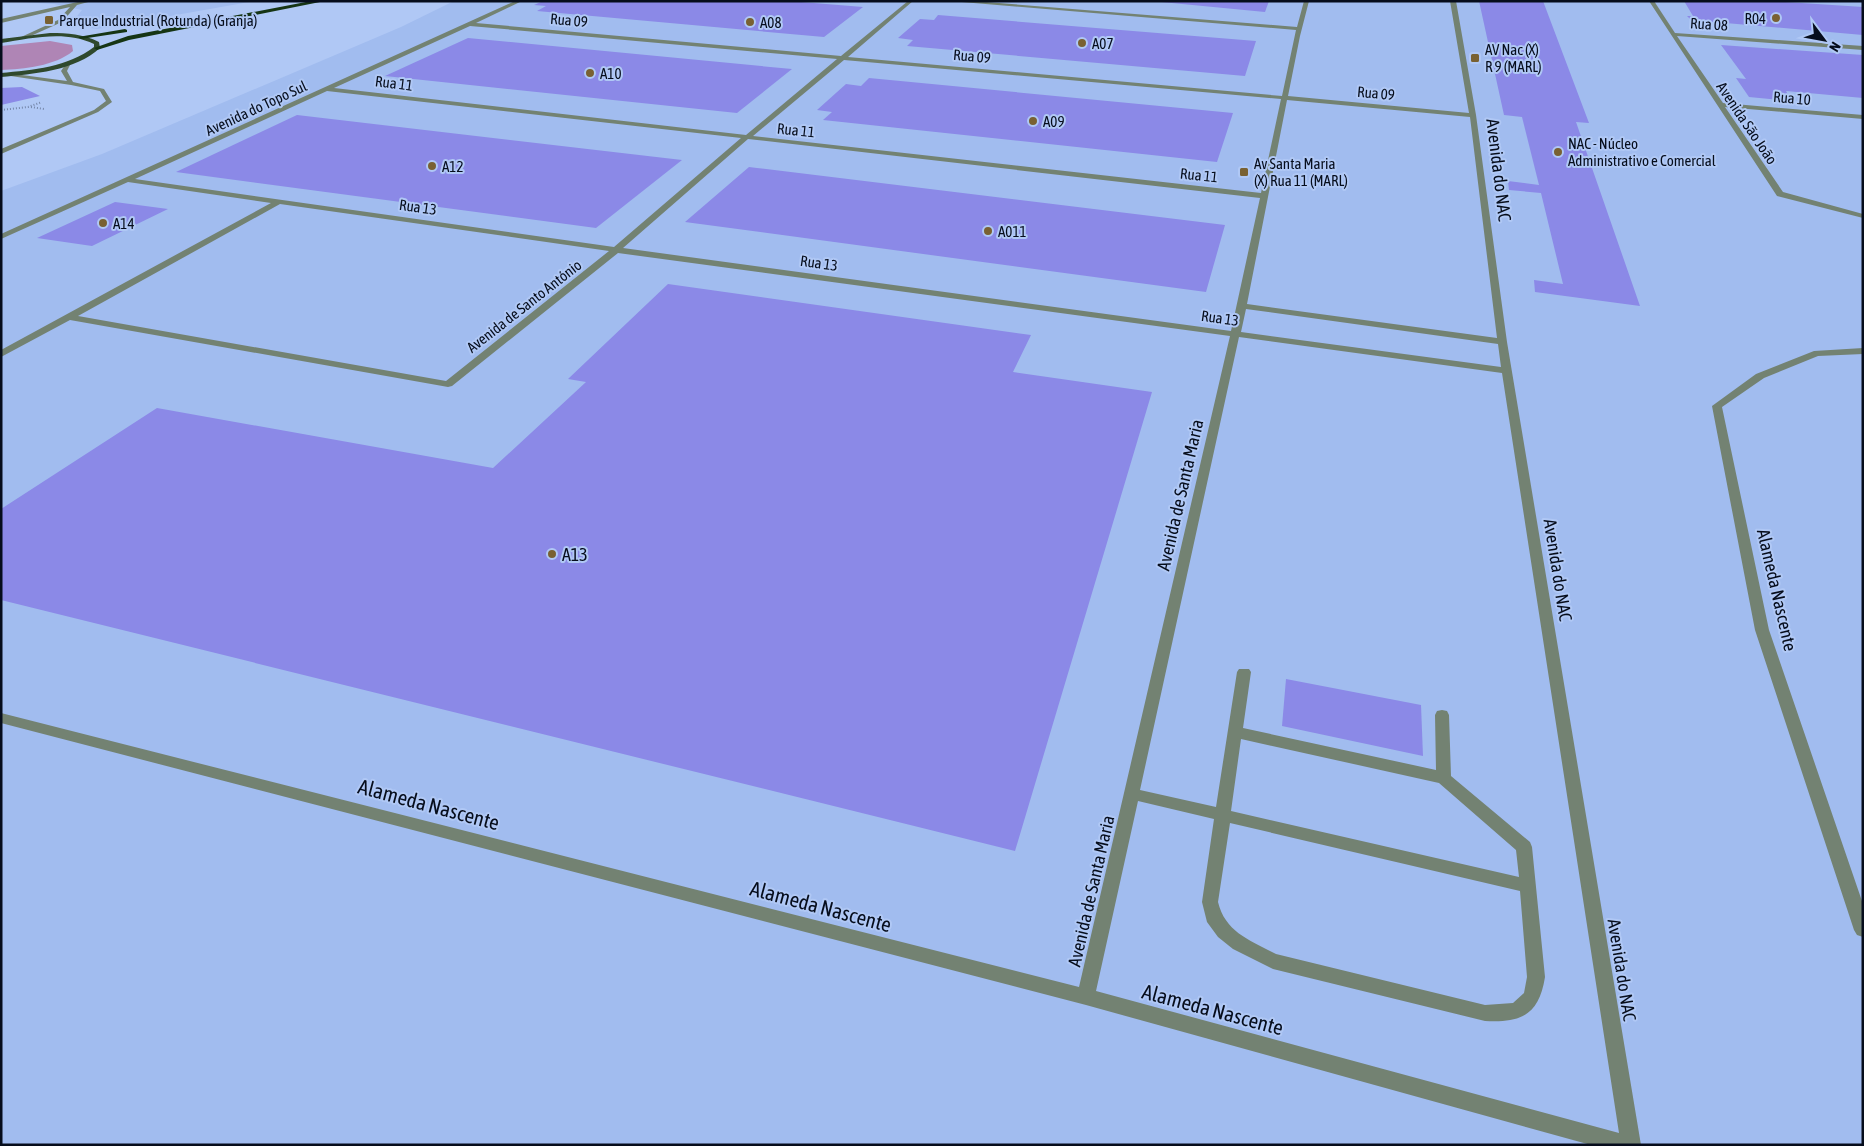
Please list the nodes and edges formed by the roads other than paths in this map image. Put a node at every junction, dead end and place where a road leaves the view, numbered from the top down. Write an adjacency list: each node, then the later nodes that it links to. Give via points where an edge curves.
1 (90, 1): 10 (street)
2 (292, 1): 17 (highway)
3 (322, 1): 20 (highway, via 138,36)
4 (520, 1): 13 (street, Avenida do Topo Sul)
5 (911, 1): 22 (street, Avenida de Santo António)
6 (952, 1): 14 (street)
7 (1306, 1): 14 (street, Avenida de Santa Maria)
8 (1453, 1): 29 (street, Avenida do NAC)
9 (1651, 1): 15 (street, Avenida São João)
10 (75, 5): 11 (street); 12 (street)
11 (1, 21)
12 (60, 21): 16 (street); 18 (street)
13 (469, 24): 22 (street, Rua 09); 26 (street, Avenida do Topo Sul)
14 (1299, 28): 27 (street, Avenida de Santa Maria)
15 (1672, 34): 21 (street, Rua 08); 28 (street, Avenida São João)
16 (68, 36): 17 (main road); 18 (main road)
17 (81, 37): 20 (main road, via 97,43)
18 (22, 38): 19 (main road)
19 (1, 41)
20 (97, 48): 23 (main road)
21 (1863, 48)
22 (843, 57): 27 (street, Rua 09); 31 (street, Avenida de Santo António)
23 (68, 63): 24 (main road); 25 (street, via 64,71)
24 (4, 75): 25 (street)
25 (70, 82): 32 (street, via 102,90 110,101 96,111)
26 (326, 89): 31 (street, Rua 11); 33 (street, Avenida do Topo Sul)
27 (1286, 97): 29 (street, Rua 09); 34 (street, Avenida de Santa Maria)
28 (1720, 105): 30 (street, Rua 10); 36 (street, Avenida São João, via 1780,194)
29 (1473, 115): 42 (street, Avenida do NAC)
30 (1863, 116)
31 (746, 138): 34 (street, Rua 11); 38 (street, Avenida de Santo António)
32 (1, 152)
33 (128, 180): 35 (street, Rua 13); 37 (street, Avenida do Topo Sul)
34 (1264, 196): 39 (street, Avenida de Santa Maria)
35 (278, 202): 38 (street, Rua 13); 40 (street)
36 (1859, 216)
37 (1, 237)
38 (616, 250): 40 (street, Avenida de Santo António, via 448,384); 41 (street, Rua 13)
39 (1242, 306): 41 (street, Avenida de Santa Maria); 42 (street)
40 (69, 317): 44 (street)
41 (1235, 335): 45 (street, Rua 13); 51 (street, Avenida de Santa Maria)
42 (1502, 342): 45 (street, Avenida do NAC)
43 (1863, 351): 54 (street, Alameda Nascente, via 1817,353 1760,376 1717,406 1762,630)
44 (1, 354)
45 (1507, 371): 56 (street, Avenida do NAC)
46 (1244, 672): 49 (street)
47 (1442, 715): 50 (street)
48 (1, 718): 55 (street, Alameda Nascente)
49 (1235, 732): 50 (street); 52 (street)
50 (1444, 778): 53 (street, via 1524,847)
51 (1132, 794): 52 (street); 55 (street, Avenida de Santa Maria)
52 (1224, 815): 53 (street); 53 (street, via 1210,902 1213,917 1238,944 1273,961 1485,1014 1507,1015 1530,1002 1535,992)
53 (1528, 886)
54 (1863, 930)
55 (1086, 997): 56 (street, Alameda Nascente)
56 (1629, 1145)

